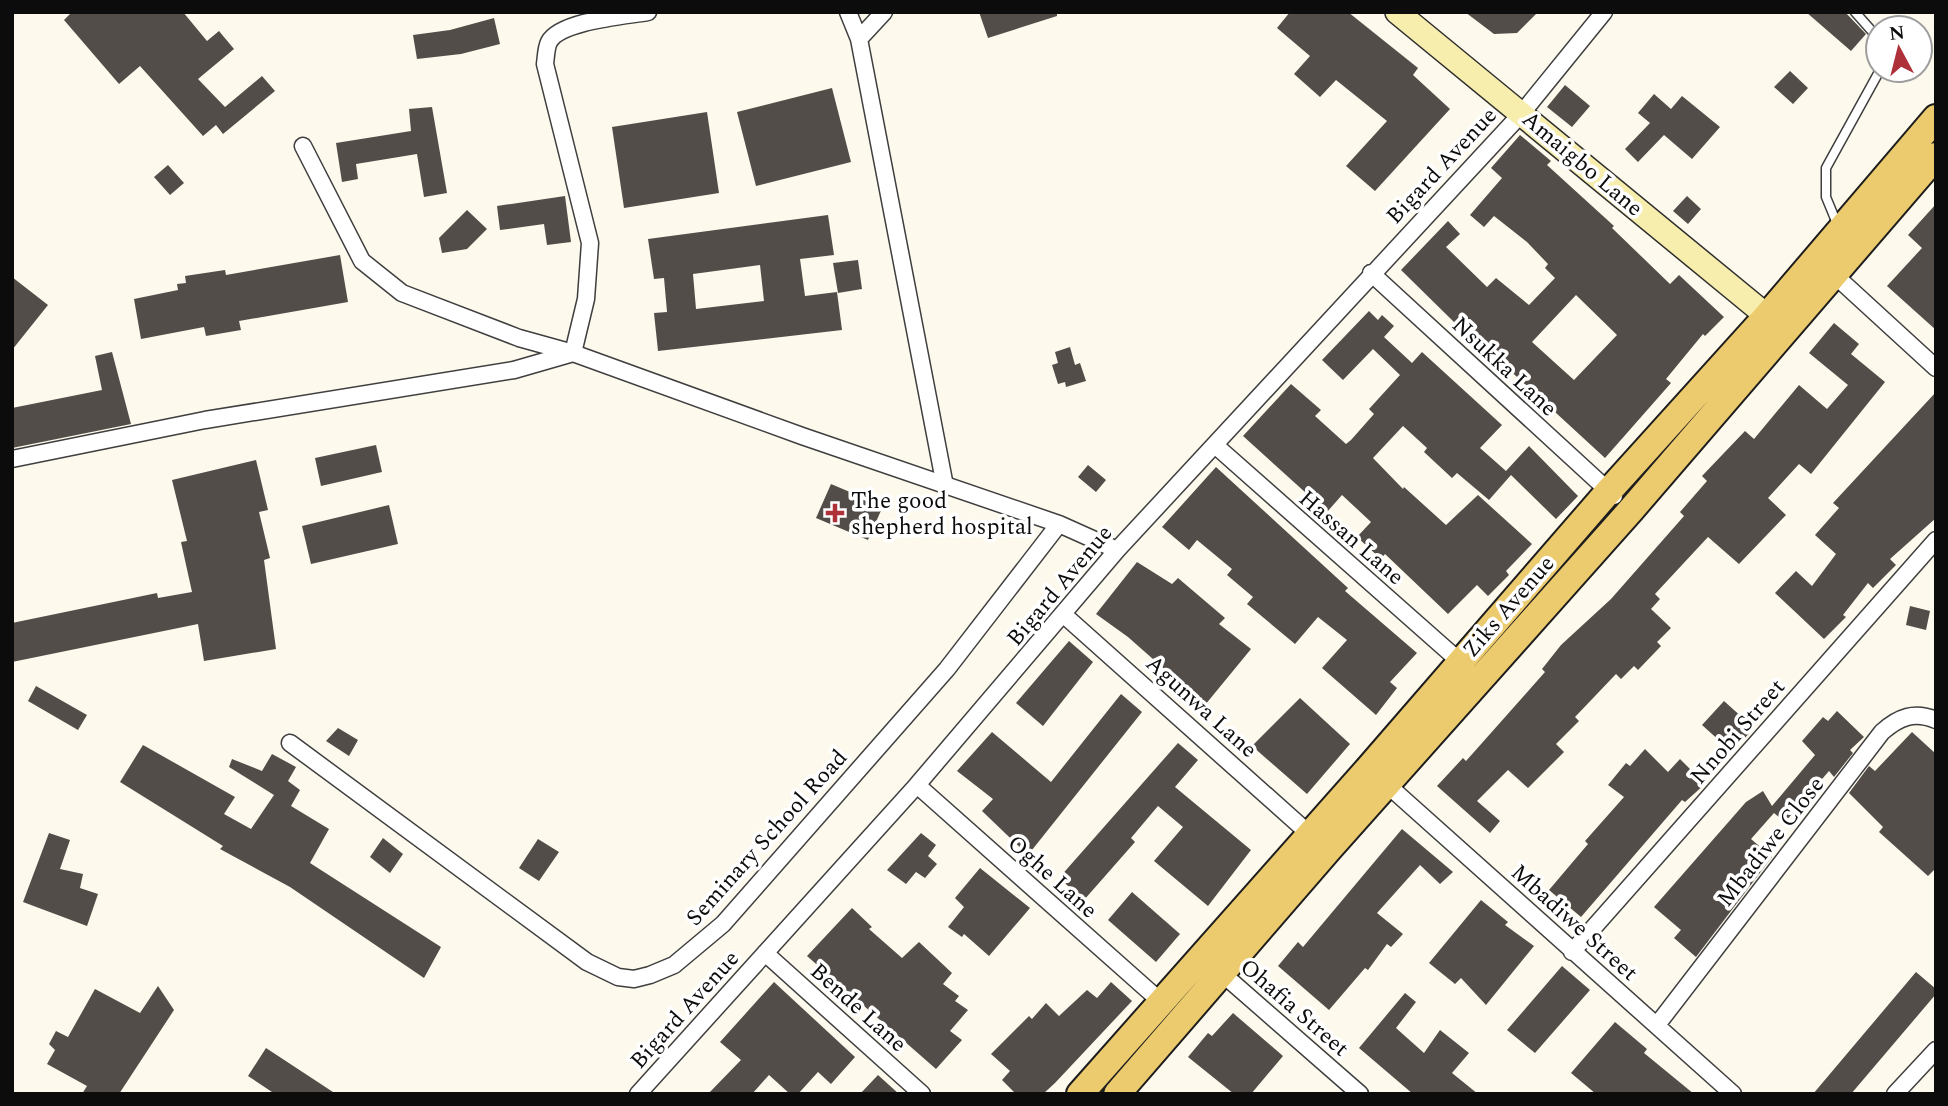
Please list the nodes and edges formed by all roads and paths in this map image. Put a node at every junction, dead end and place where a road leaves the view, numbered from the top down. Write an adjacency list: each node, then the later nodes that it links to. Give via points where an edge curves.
1 (648, 12): 16 (street, via 565,27 549,40 545,64 590,243 586,299)
2 (848, 12): 6 (street)
3 (884, 12): 6 (street)
4 (1397, 12): 8 (main road, Amaigbo Lane)
5 (1604, 12): 8 (street, Bigard Avenue)
6 (859, 39): 20 (street)
7 (1872, 84): 12 (lane, via 1826,168 1826,197)
8 (1522, 113): 14 (street, Bigard Avenue); 15 (main road, Amaigbo Lane)
9 (1936, 118): 12 (main road, Ziks Avenue)
10 (303, 146): 16 (street, via 350,241 378,277 415,298)
11 (1936, 156): 13 (main road, Ziks Avenue)
12 (1840, 231): 13 (main road, Ziks Avenue)
13 (1826, 266): 15 (main road, Ziks Avenue); 17 (street); 22 (main road, Ziks Avenue)
14 (1371, 273): 18 (street, Bigard Avenue); 21 (street, Nsukka Lane)
15 (1767, 316): 21 (main road, Ziks Avenue)
16 (573, 354): 19 (street, via 514,370 205,420); 20 (street)
17 (1936, 368)
18 (1216, 446): 25 (street, Bigard Avenue); 27 (street, Hassan Lane)
19 (12, 459)
20 (946, 486): 23 (street)
21 (1608, 492): 22 (street, Nsukka Lane); 27 (main road, Ziks Avenue)
22 (1631, 510): 28 (main road, Ziks Avenue)
23 (1059, 524): 25 (street); 30 (street, Seminary School Road, via 947,669 723,924 674,965 650,975 618,976 587,962)
24 (1936, 540): 34 (street, Nnobi Street)
25 (1117, 550): 26 (street, Bigard Avenue)
26 (1064, 615): 32 (street, Bigard Avenue); 33 (street, Agunwa Lane)
27 (1459, 662): 28 (street, Hassan Lane); 31 (main road, Ziks Avenue)
28 (1480, 679): 31 (main road, Ziks Avenue)
29 (1936, 720): 39 (street, Mbadiwe Close, via 1908,715 1882,732)
30 (290, 743)
31 (1378, 777): 33 (main road, Ziks Avenue); 34 (street, Mbadiwe Street)
32 (917, 785): 35 (street, Bigard Avenue); 38 (street, Oghe Lane)
33 (1319, 841): 36 (main road, Ziks Avenue); 37 (main road, Ziks Avenue)
34 (1572, 952): 39 (street, Mbadiwe Street)
35 (765, 953): 41 (street, Bigard Avenue); 42 (street, Bende Lane)
36 (1199, 956): 37 (street, Ohafia Street); 38 (main road, Ziks Avenue)
37 (1221, 972): 44 (main road, Ziks Avenue); 45 (street, Ohafia Street)
38 (1159, 1000): 43 (main road, Ziks Avenue)
39 (1657, 1025): 46 (street, Mbadiwe Street)
40 (1936, 1050): 47 (street)
41 (638, 1094)
42 (922, 1094)
43 (1080, 1094)
44 (1117, 1094)
45 (1360, 1094)
46 (1733, 1094)
47 (1895, 1094)

